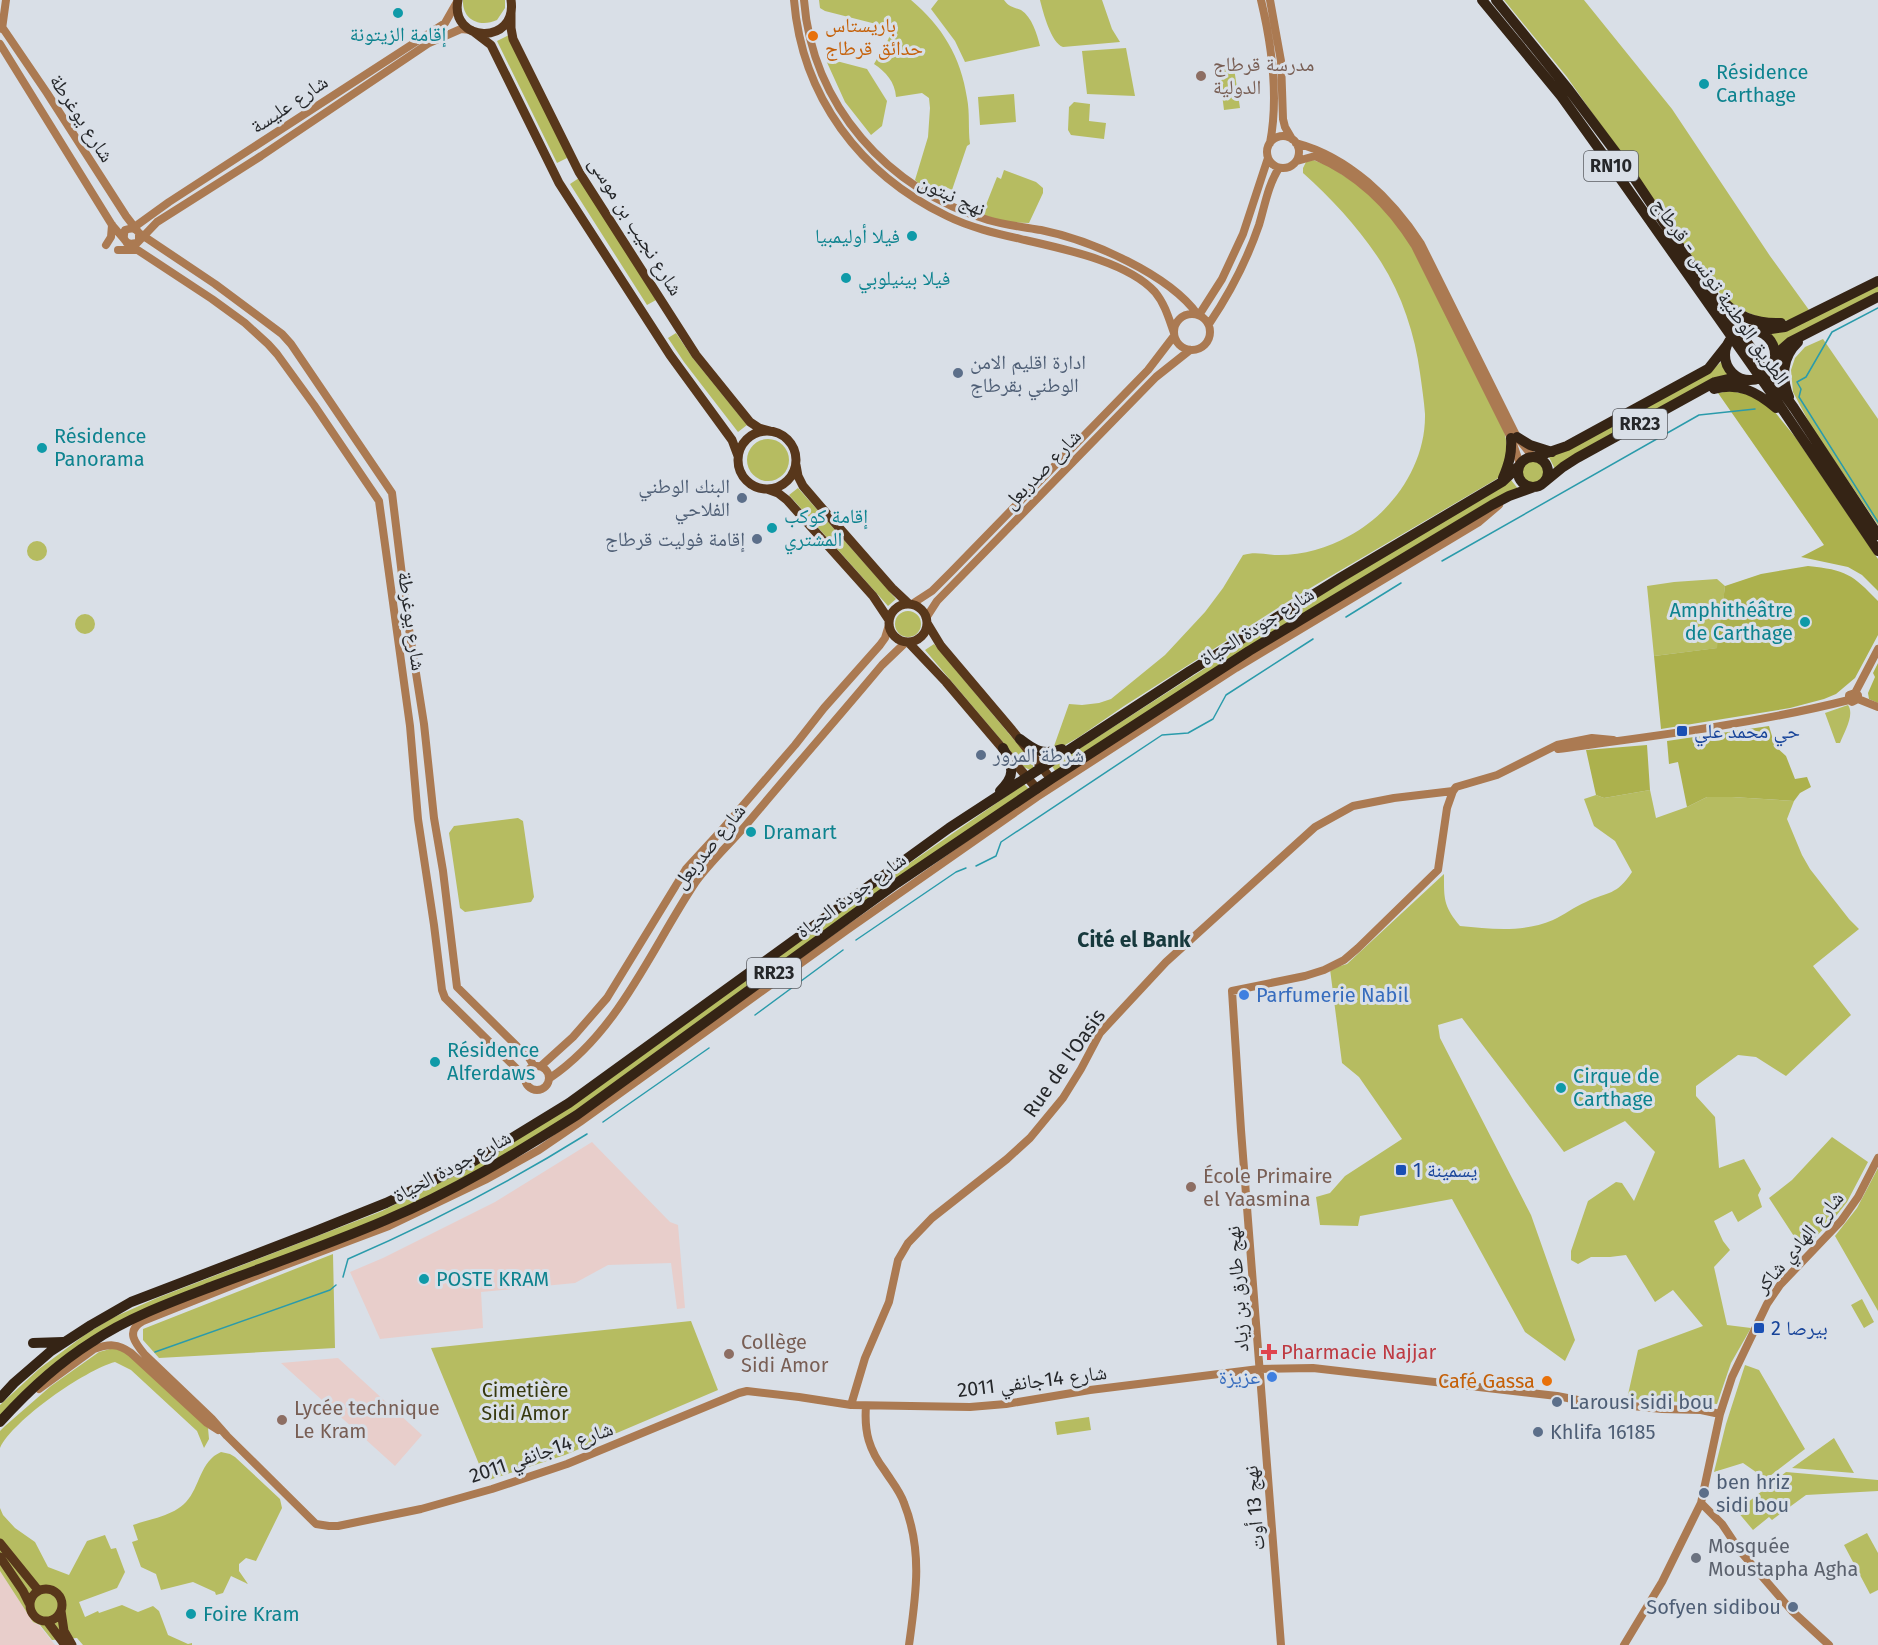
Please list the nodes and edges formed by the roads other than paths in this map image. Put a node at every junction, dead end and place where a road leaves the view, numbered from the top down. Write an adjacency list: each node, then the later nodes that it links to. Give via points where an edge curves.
1 (6, 0): 11 (street)
2 (511, 0): 10 (main road, شارع نجيب بن موسى)
3 (794, 0): 37 (street, نهج نبتون, via 798,37 822,100 879,172 908,195 948,217 1101,261 1138,278 1163,303)
4 (804, 0): 32 (street, نهج نبتون, via 810,42 832,95 854,129 897,174 957,209 1078,241 1132,263 1175,290)
5 (1261, 0): 15 (street, via 1273,80)
6 (1270, 0): 14 (street, via 1281,61 1283,119)
7 (1482, 0): 35 (highway, الطريق الوطنية تونس - قرطاج / RN10, via 1561,96)
8 (1496, 0): 29 (highway, الطريق الوطنية تونس - قرطاج / RN10, via 1600,131)
9 (457, 1): 12 (main road, via 461,21); 20 (street, شارع عليسة, via 445,23)
10 (511, 13): 12 (main road, via 505,25 494,32); 46 (main road, شارع نجيب بن موسى, via 513,39 579,172 696,355 750,422)
11 (1, 27): 19 (street, شارع يوغرطة)
12 (472, 31): 21 (street, شارع عليسة, via 461,29 429,43); 49 (main road, via 491,45 566,193 652,330 732,440)
13 (0, 45): 22 (street, شارع يوغرطة)
14 (1294, 141): 15 (street, via 1278,137); 17 (street, via 1299,152); 47 (street, via 1343,164 1374,188 1408,223)
15 (1270, 143): 16 (street)
16 (1268, 158): 18 (street); 32 (street, via 1243,234 1222,279)
17 (1297, 161): 18 (street); 47 (street, via 1315,156 1342,170 1399,221)
18 (1279, 168): 34 (street, via 1241,270)
19 (126, 216): 20 (street, via 138,223); 23 (street, شارع يوغرطة)
20 (146, 218): 23 (street, شارع عليسة)
21 (157, 222): 23 (street, شارع عليسة); 26 (street, via 152,235)
22 (112, 225): 24 (street, شارع يوغرطة); 25 (street)
23 (137, 232): 24 (street, via 132,244); 24 (street, via 124,230); 26 (street, شارع يوغرطة)
24 (125, 241): 28 (street, شارع يوغرطة)
25 (106, 245)
26 (156, 246): 75 (street, شارع يوغرطة, via 282,334 392,493 457,987)
27 (118, 250): 28 (street)
28 (137, 250): 76 (street, شارع يوغرطة, via 245,323 268,344 379,501 442,990 445,998)
29 (1698, 274): 33 (highway, via 1737,313 1766,322); 39 (highway, الطريق الوطنية تونس - قرطاج / RN10)
30 (1878, 281): 33 (highway)
31 (1878, 297): 38 (highway)
32 (1199, 315): 34 (street); 37 (street, via 1184,315 1174,326)
33 (1799, 320): 36 (highway, via 1785,327)
34 (1209, 324): 40 (street, via 1205,344)
35 (1725, 327): 39 (highway, الطريق الوطنية تونس - قرطاج / RN10); 41 (highway)
36 (1755, 331): 39 (highway); 42 (highway, RN10, via 1774,347)
37 (1174, 335): 40 (street, via 1180,345); 59 (street, شارع صدربعل, via 1148,369 952,571 932,591)
38 (1806, 335): 42 (highway, via 1786,345); 45 (highway, via 1791,351 1784,368)
39 (1733, 338): 41 (highway, شارع جودة الحياة / RR23); 42 (highway, الطريق الوطنية تونس - قرطاج / RN10); 43 (highway, RN10, via 1725,360 1738,378)
40 (1190, 350): 60 (street, شارع صدربعل, via 1114,418 958,579)
41 (1720, 356): 48 (highway, شارع جودة الحياة / RR23, via 1708,369)
42 (1767, 372): 43 (highway, شارع جودة الحياة); 45 (highway, الطريق الوطنية تونس - قرطاج / RN10)
43 (1746, 380): 44 (highway, شارع جودة الحياة / RR23, via 1715,382)
44 (1688, 397): 45 (highway, via 1720,387 1740,387); 54 (highway, شارع جودة الحياة / RR23, via 1577,458)
45 (1790, 412): 57 (highway, الطريق الوطنية تونس - قرطاج / RN10); 58 (highway, الطريق الوطنية تونس - قرطاج / RN10)
46 (770, 431): 49 (main road, via 749,438); 51 (main road, via 792,445)
47 (1514, 437): 48 (highway); 50 (street); 52 (street); 53 (highway)
48 (1552, 452): 50 (highway, شارع جودة الحياة / RR23)
49 (738, 456): 55 (main road, via 746,480)
50 (1534, 457): 52 (highway, شارع جودة الحياة / RR23); 54 (highway, via 1543,461 1547,469 1547,478)
51 (796, 465): 55 (main road, via 786,482); 59 (main road, via 803,486 892,588)
52 (1519, 465): 53 (highway, شارع جودة الحياة / RR23); 54 (highway, via 1522,483)
53 (1502, 482): 67 (highway, شارع جودة الحياة / RR23)
54 (1537, 486): 56 (highway, شارع جودة الحياة / RR23)
55 (767, 489): 61 (main road, via 787,500 873,596)
56 (1509, 496): 71 (highway, شارع جودة الحياة / RR23, via 1249,651); 87 (street, via 1479,522 1236,668 1045,792 539,1150 389,1226 138,1324 133,1332 140,1349)
57 (1878, 535)
58 (1878, 551)
59 (911, 604): 60 (main road, via 921,609); 61 (main road, via 896,608)
60 (926, 621): 62 (main road, via 921,636); 66 (main road, via 941,646)
61 (889, 623): 62 (main road, via 894,636); 75 (street, شارع صدربعل, via 880,645 682,874 616,986 593,1016)
62 (907, 642): 68 (main road); 77 (street, شارع صدربعل, via 882,665 703,873 633,989 603,1029)
63 (1878, 648): 64 (street)
64 (1856, 696): 65 (street); 73 (street, Rue de l'Oasis, via 1854,702 1718,727 1657,736 1569,741)
65 (1878, 707)
66 (1020, 739): 67 (highway, via 1044,753); 69 (main road)
67 (1079, 743): 69 (highway, شارع جودة الحياة / RR23)
68 (1003, 748): 70 (main road); 74 (highway, via 1012,775)
69 (1042, 767): 70 (highway, شارع جودة الحياة / RR23); 71 (main road)
70 (1027, 777): 72 (main road); 74 (highway, شارع جودة الحياة / RR23)
71 (1051, 779): 72 (highway, شارع جودة الحياة / RR23)
72 (1037, 789): 86 (highway, شارع جودة الحياة / RR23, via 897,883 577,1115 528,1146 386,1220 191,1294 116,1328 46,1376)
73 (1453, 791): 81 (street, نهج طارق بن زياد, via 1438,870 1344,960 1305,976 1232,992); 83 (street, Rue de l'Oasis, via 1353,806 1315,827 1166,962 1106,1025 1063,1098 1030,1138 932,1218 908,1243 898,1260 889,1302 865,1358)
74 (988, 803): 79 (highway, شارع جودة الحياة / RR23, via 569,1103 474,1161 351,1218 131,1302)
75 (537, 1066): 76 (street, via 527,1071); 77 (street, via 548,1071)
76 (525, 1077): 77 (street, via 527,1085 535,1090 543,1089)
77 (550, 1078)
78 (1878, 1158): 85 (street, شارع الهادي شاكر, via 1841,1221 1767,1304 1732,1377)
79 (63, 1342): 80 (highway); 82 (highway, شارع جودة الحياة / RR23)
80 (33, 1343)
81 (1259, 1369): 84 (street, شارع 14جانفي 2011, via 1006,1404); 85 (street, شارع 14جانفي 2011, via 1313,1368 1583,1401); 98 (street, نهج 13 أوت)
82 (0, 1398)
83 (851, 1405): 84 (street, شارع 14جانفي 2011); 87 (street, شارع 14جانفي 2011, via 742,1392 567,1464 492,1489 338,1526 316,1524)
84 (866, 1406): 97 (street, via 868,1440 903,1500 915,1536 916,1581)
85 (1721, 1410): 88 (street, شارع الهادي شاكر)
86 (0, 1422): 87 (street, via 93,1349 119,1345)
87 (227, 1436)
88 (1701, 1503): 99 (street, شارع الهادي شاكر, via 1662,1582); 100 (street, via 1792,1611)
89 (0, 1543): 91 (main road)
90 (0, 1557): 92 (main road)
91 (38, 1590): 92 (main road); 93 (main road, via 57,1592)
92 (29, 1603): 94 (main road, via 34,1616)
93 (61, 1611): 94 (main road); 96 (main road, via 64,1631)
94 (47, 1621): 95 (main road)
95 (65, 1645)
96 (72, 1645)
97 (909, 1645)
98 (1281, 1645)
99 (1624, 1645)
100 (1829, 1645)

